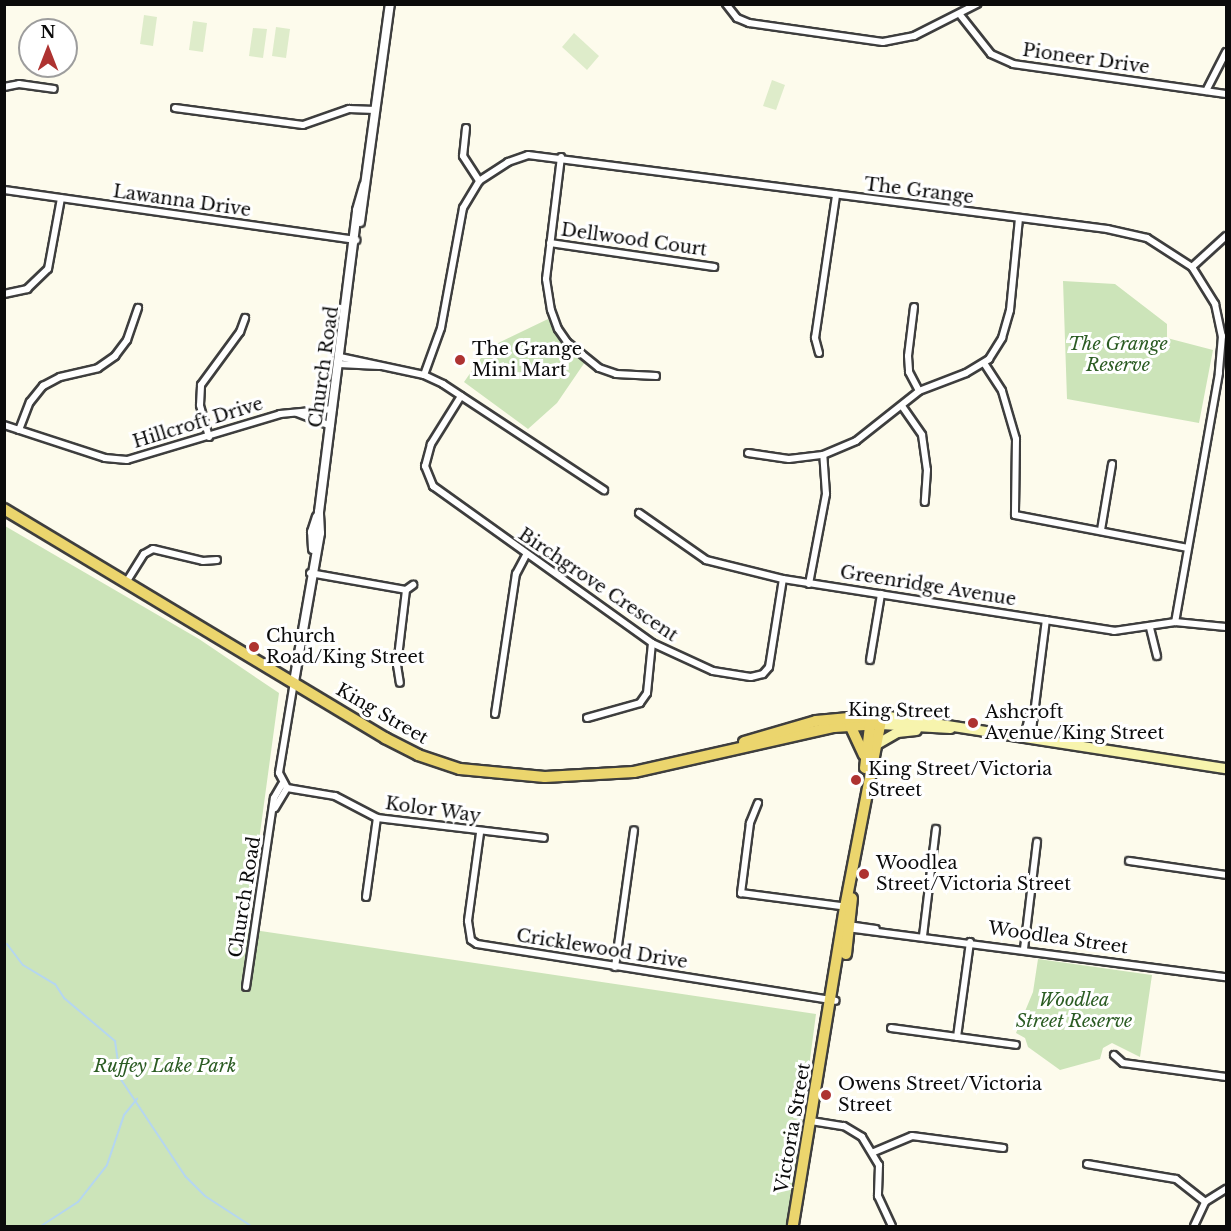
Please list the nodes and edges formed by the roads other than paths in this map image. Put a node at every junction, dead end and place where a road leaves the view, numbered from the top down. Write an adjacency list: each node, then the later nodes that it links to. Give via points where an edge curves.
1 (390, 4): 11 (street, Church Road)
2 (726, 4): 4 (street, via 736,18 749,23 856,41 914,36)
3 (977, 4): 4 (street)
4 (961, 15): 8 (street, Pioneer Drive, via 992,54 1013,64)
5 (1227, 52): 8 (street)
6 (4, 87): 7 (street, via 19,84)
7 (54, 89)
8 (1206, 91): 9 (street, Pioneer Drive)
9 (1227, 94)
10 (175, 108): 11 (street, via 297,125 315,124 350,109)
11 (375, 110): 20 (street, Church Road, via 364,210)
12 (466, 128): 14 (street, via 463,156)
13 (561, 157): 14 (street, The Grange, via 528,155 508,162); 16 (street, The Grange); 21 (street)
14 (479, 181): 32 (street, via 456,227 441,328)
15 (4, 190): 17 (street, Lawanna Drive)
16 (836, 195): 18 (street, The Grange); 29 (street, via 815,338)
17 (61, 198): 20 (street, Lawanna Drive); 24 (street, via 48,269 27,289)
18 (1019, 218): 23 (street, The Grange, via 1147,238); 31 (street, via 1010,310 1002,338)
19 (1227, 236): 23 (street)
20 (356, 240): 30 (street, Church Road)
21 (549, 243): 22 (street, Dellwood Court); 33 (street, via 546,279 550,310 567,342 598,368 616,374)
22 (714, 267)
23 (1192, 267): 28 (street, The Grange, via 1215,304)
24 (4, 294)
25 (914, 307): 34 (street, via 908,356 909,372)
26 (138, 308): 41 (street, via 127,340 115,356 98,368 60,377 43,386 30,402)
27 (245, 318): 42 (street, via 240,332 201,385 200,405)
28 (1224, 336): 51 (street, The Grange)
29 (819, 353)
30 (340, 360): 32 (street); 37 (street, Church Road)
31 (984, 363): 34 (street); 50 (street, via 1002,391 1016,439 1015,516)
32 (424, 375): 35 (street)
33 (656, 376)
34 (919, 391): 36 (street)
35 (461, 396): 46 (street); 52 (street, Birchgrove Crescent, via 431,444 426,476 433,486)
36 (902, 406): 44 (street, via 856,441); 47 (street, via 922,435 927,470)
37 (333, 409): 38 (street, Hillcroft Drive); 40 (street, Church Road)
38 (296, 412): 40 (street); 42 (street, Hillcroft Drive)
39 (4, 425): 41 (street, Hillcroft Drive)
40 (331, 426): 54 (street, Church Road, via 319,512 320,533)
41 (19, 430): 42 (street, Hillcroft Drive, via 116,460 144,457)
42 (209, 437)
43 (748, 453): 44 (street, via 789,459)
44 (823, 456): 57 (street, via 825,494)
45 (1112, 464): 50 (street)
46 (604, 490)
47 (925, 501)
48 (4, 509): 56 (main road, King Street)
49 (639, 513): 55 (street, Greenridge Avenue, via 706,560)
50 (1101, 530): 51 (street)
51 (1188, 548): 62 (street, The Grange)
52 (526, 555): 65 (street, Birchgrove Crescent); 70 (street, via 516,574)
53 (217, 560): 56 (street, via 203,561 153,549 144,554)
54 (310, 573): 59 (street); 68 (street, Church Road)
55 (783, 579): 57 (street, Greenridge Avenue); 65 (street, Birchgrove Crescent, via 769,667 763,674 751,677 713,671)
56 (127, 582): 68 (main road, King Street)
57 (809, 584): 60 (street, Greenridge Avenue)
58 (413, 585): 59 (street)
59 (406, 590): 69 (street, via 397,665)
60 (881, 594): 61 (street, Greenridge Avenue); 67 (street)
61 (1046, 620): 64 (street, Greenridge Avenue, via 1114,631); 76 (street)
62 (1175, 622): 63 (street, Greenridge Avenue); 64 (street, Greenridge Avenue)
63 (1227, 627)
64 (1150, 628): 66 (street)
65 (652, 643): 71 (street, via 646,693 640,703)
66 (1157, 656)
67 (870, 660)
68 (294, 682): 78 (main road, King Street, via 404,748 474,771 545,777 616,774); 81 (street, Church Road, via 279,773)
69 (400, 683)
70 (495, 714)
71 (587, 718)
72 (876, 719): 73 (main road, King Street); 74 (main road, King Street); 75 (main road, King Street); 77 (main road, Victoria Street); 78 (main road, King Street, via 816,721 757,738); 79 (main road, Victoria Street)
73 (850, 725): 78 (main road, King Street); 79 (main road, via 863,746)
74 (948, 728): 75 (main road, King Street); 77 (main road, via 897,732)
75 (973, 728): 76 (main road, King Street)
76 (1027, 737): 80 (main road, King Street)
77 (876, 744): 89 (main road, Victoria Street)
78 (720, 754)
79 (866, 761): 89 (main road, Victoria Street)
80 (1227, 768)
81 (285, 786): 83 (street, Kolor Way, via 335,796); 100 (street, Church Road, via 274,812)
82 (758, 802): 93 (street, via 750,823 741,893)
83 (377, 818): 86 (street, Kolor Way); 92 (street)
84 (634, 830): 98 (street)
85 (936, 830): 95 (street)
86 (480, 832): 87 (street, Kolor Way); 98 (street, Cricklewood Drive, via 468,921 471,940)
87 (544, 838)
88 (1037, 842): 97 (street)
89 (855, 859): 93 (main road, Victoria Street)
90 (1129, 861): 91 (street)
91 (1227, 875)
92 (366, 897)
93 (848, 907): 94 (main road, Victoria Street)
94 (848, 927): 95 (street, Woodlea Street); 101 (main road, Victoria Street)
95 (923, 936): 96 (street, Woodlea Street)
96 (970, 942): 97 (street, Woodlea Street); 103 (street)
97 (1024, 949): 99 (street, Woodlea Street)
98 (615, 967): 101 (street, Cricklewood Drive)
99 (1227, 977)
100 (246, 987)
101 (833, 1001): 107 (main road, Victoria Street)
102 (891, 1028): 103 (street)
103 (957, 1037): 104 (street)
104 (1016, 1045)
105 (1114, 1054): 106 (street, via 1123,1063)
106 (1227, 1077)
107 (811, 1120): 109 (street, via 844,1126 862,1137); 113 (main road, Victoria Street)
108 (1003, 1148): 109 (street, via 912,1136)
109 (874, 1152): 114 (street, via 879,1165 878,1196)
110 (1087, 1164): 112 (street, via 1176,1179)
111 (1227, 1189): 112 (street)
112 (1205, 1202): 115 (street)
113 (793, 1227)
114 (892, 1227)
115 (1194, 1227)

